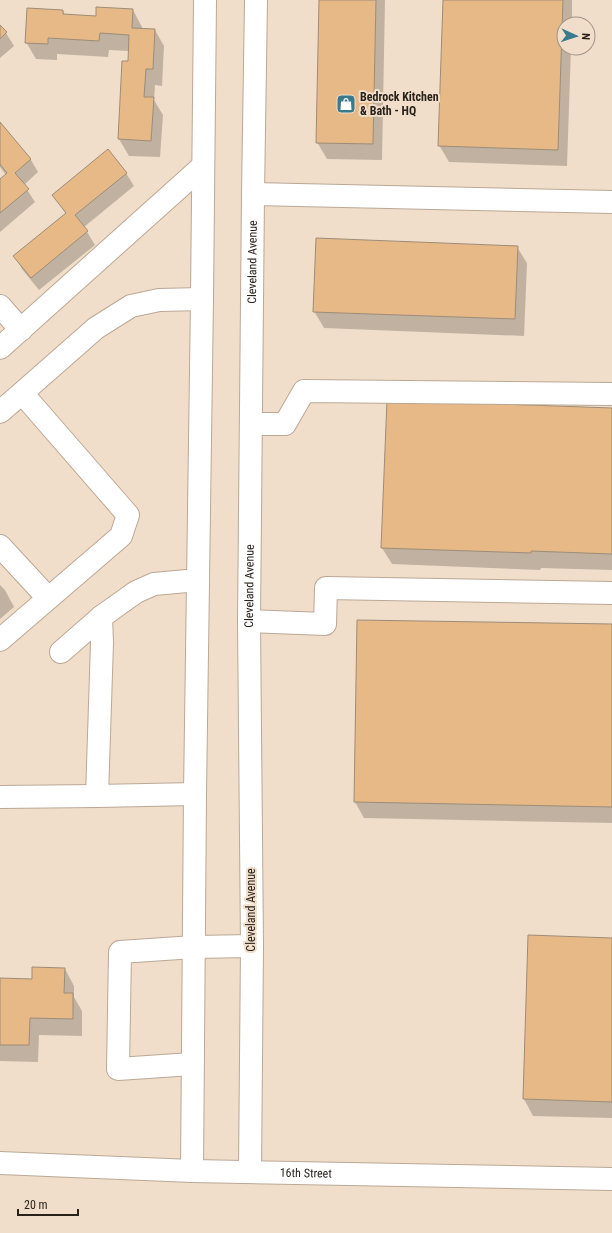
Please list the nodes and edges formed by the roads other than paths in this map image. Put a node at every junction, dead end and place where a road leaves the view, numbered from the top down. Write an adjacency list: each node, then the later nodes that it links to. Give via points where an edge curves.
1 (205, 0): 3 (street)
2 (256, 0): 4 (street, Cleveland Avenue)
3 (204, 166): 6 (street); 8 (street)
4 (253, 194): 5 (street); 13 (street, Cleveland Avenue)
5 (612, 202)
6 (202, 299): 10 (street, via 159,300 131,306 96,328); 15 (street)
7 (0, 306): 8 (street)
8 (21, 330): 9 (street)
9 (0, 348)
10 (22, 393): 12 (street); 17 (street, via 128,515 121,536)
11 (612, 394): 13 (street, via 304,391 286,424)
12 (0, 412)
13 (251, 424): 19 (street, Cleveland Avenue)
14 (0, 546): 17 (street)
15 (198, 580): 18 (street, via 154,584 136,592); 22 (street)
16 (612, 592): 19 (street, via 326,588 325,624)
17 (48, 598): 20 (street)
18 (101, 617): 21 (street); 23 (street)
19 (249, 621): 25 (street, Cleveland Avenue)
20 (0, 640)
21 (61, 652)
22 (195, 794): 23 (street); 26 (street)
23 (97, 796): 24 (street)
24 (0, 797)
25 (252, 946): 26 (street); 30 (street, Cleveland Avenue)
26 (194, 947): 27 (street); 27 (street, via 120,952 118,1069)
27 (192, 1064): 29 (street)
28 (0, 1163): 29 (street, 16th Street)
29 (192, 1171): 30 (street, 16th Street)
30 (250, 1172): 31 (street, 16th Street)
31 (612, 1179)

